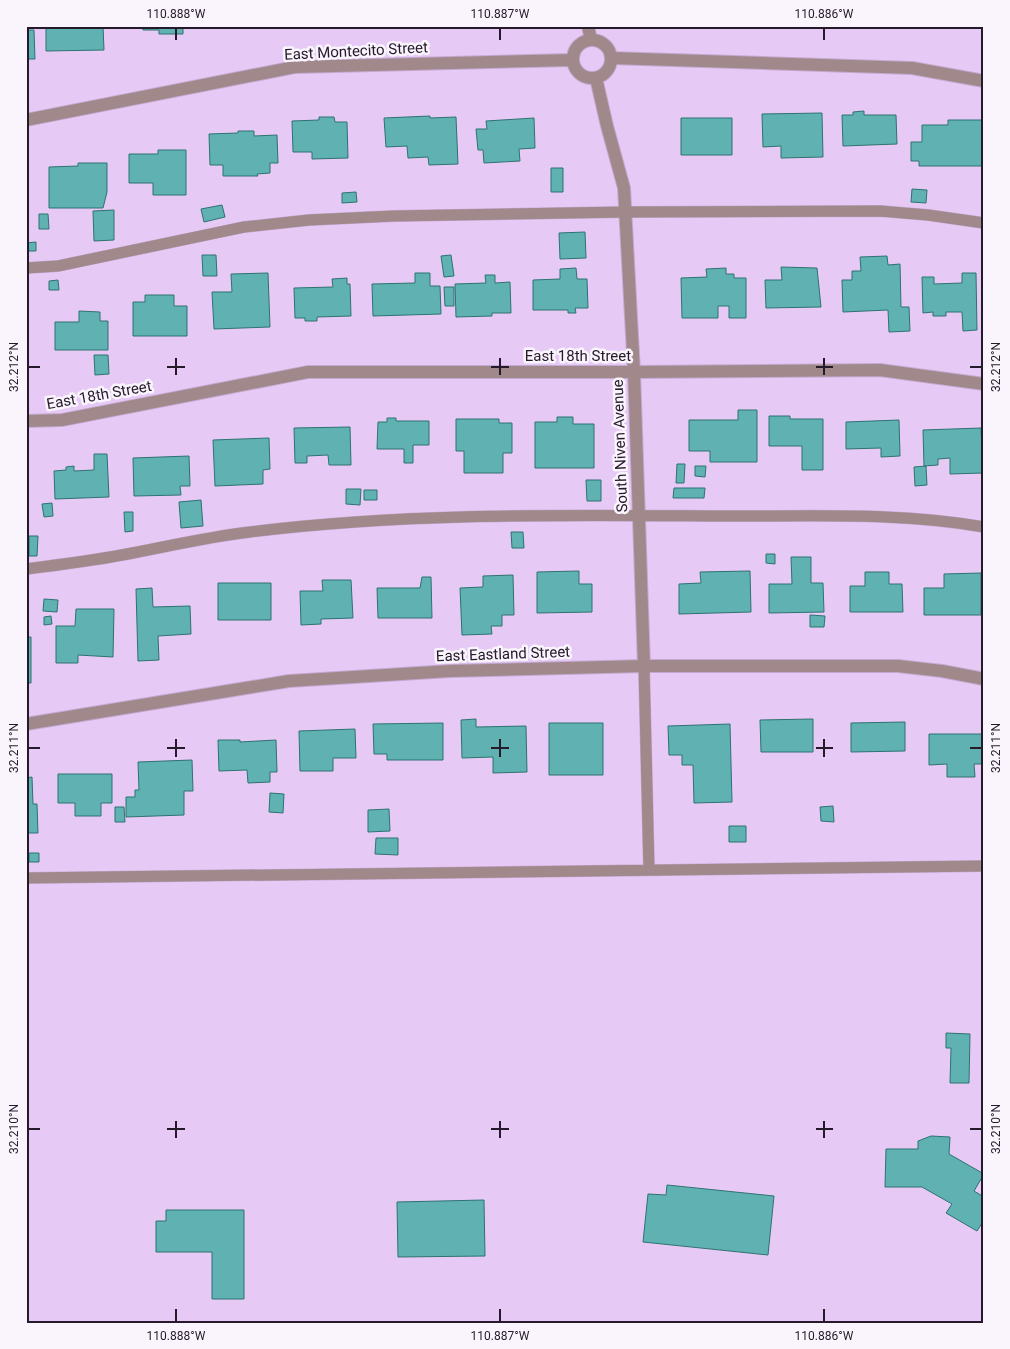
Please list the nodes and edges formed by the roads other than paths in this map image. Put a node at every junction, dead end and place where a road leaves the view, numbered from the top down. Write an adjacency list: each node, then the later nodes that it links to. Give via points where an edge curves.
1 (588, 26): 2 (street)
2 (591, 40): 3 (street, via 605,45); 4 (street, via 577,46)
3 (611, 58): 5 (street, via 606,72); 6 (street, via 912,68)
4 (572, 60): 5 (street, via 579,74); 7 (street, East Montecito Street, via 295,67)
5 (596, 78): 8 (street, South Niven Avenue, via 624,188)
6 (984, 80)
7 (26, 120)
8 (626, 212): 9 (lane, via 880,211); 10 (lane, via 309,220 244,227 58,266); 11 (street, South Niven Avenue)
9 (984, 223)
10 (26, 268)
11 (634, 372): 12 (street, East 18th Street, via 880,370); 13 (street, East 18th Street, via 308,372 62,420); 14 (street, South Niven Avenue)
12 (984, 384)
13 (26, 421)
14 (639, 516): 15 (lane, via 880,517); 16 (lane, via 345,522 202,538 124,555); 17 (street, South Niven Avenue)
15 (984, 527)
16 (26, 569)
17 (644, 666): 18 (street, East Eastland Street, via 898,666); 19 (street, East Eastland Street, via 450,671 290,681); 21 (lane)
18 (984, 679)
19 (26, 724)
20 (984, 866): 21 (lane)
21 (649, 870): 22 (lane)
22 (26, 878)

